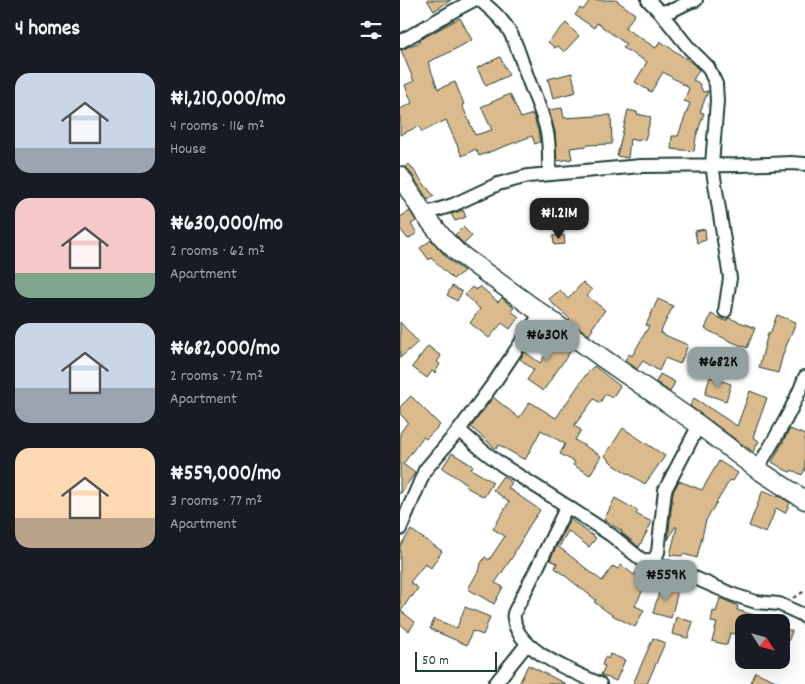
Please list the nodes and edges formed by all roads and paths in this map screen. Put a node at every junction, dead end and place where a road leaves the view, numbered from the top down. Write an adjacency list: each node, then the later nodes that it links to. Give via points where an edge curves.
1 (474, 0): 6 (street)
2 (480, 0): 9 (street, via 503,22 516,46 546,127 550,149)
3 (648, 0): 5 (street)
4 (696, 0): 5 (street)
5 (660, 12): 8 (street, via 708,67 716,84)
6 (400, 42)
7 (805, 164): 8 (street)
8 (712, 165): 9 (street); 12 (street, via 730,278)
9 (549, 173): 11 (street, via 498,184 454,205)
10 (400, 176): 11 (street)
11 (424, 214): 13 (street, via 457,252)
12 (725, 311)
13 (541, 313): 15 (street); 16 (street)
14 (805, 377): 17 (street, via 800,393)
15 (699, 425): 17 (street); 19 (street, via 665,490 658,552 653,560 642,560)
16 (459, 430): 19 (street, via 502,465); 20 (street, via 425,470)
17 (757, 469): 18 (street)
18 (805, 500)
19 (567, 506): 23 (street, via 515,611 516,627)
20 (400, 529)
21 (643, 558): 22 (street, via 734,595 756,602 779,604)
22 (805, 617)
23 (527, 644): 24 (street); 25 (street, via 556,664)
24 (496, 684)
25 (600, 684)

